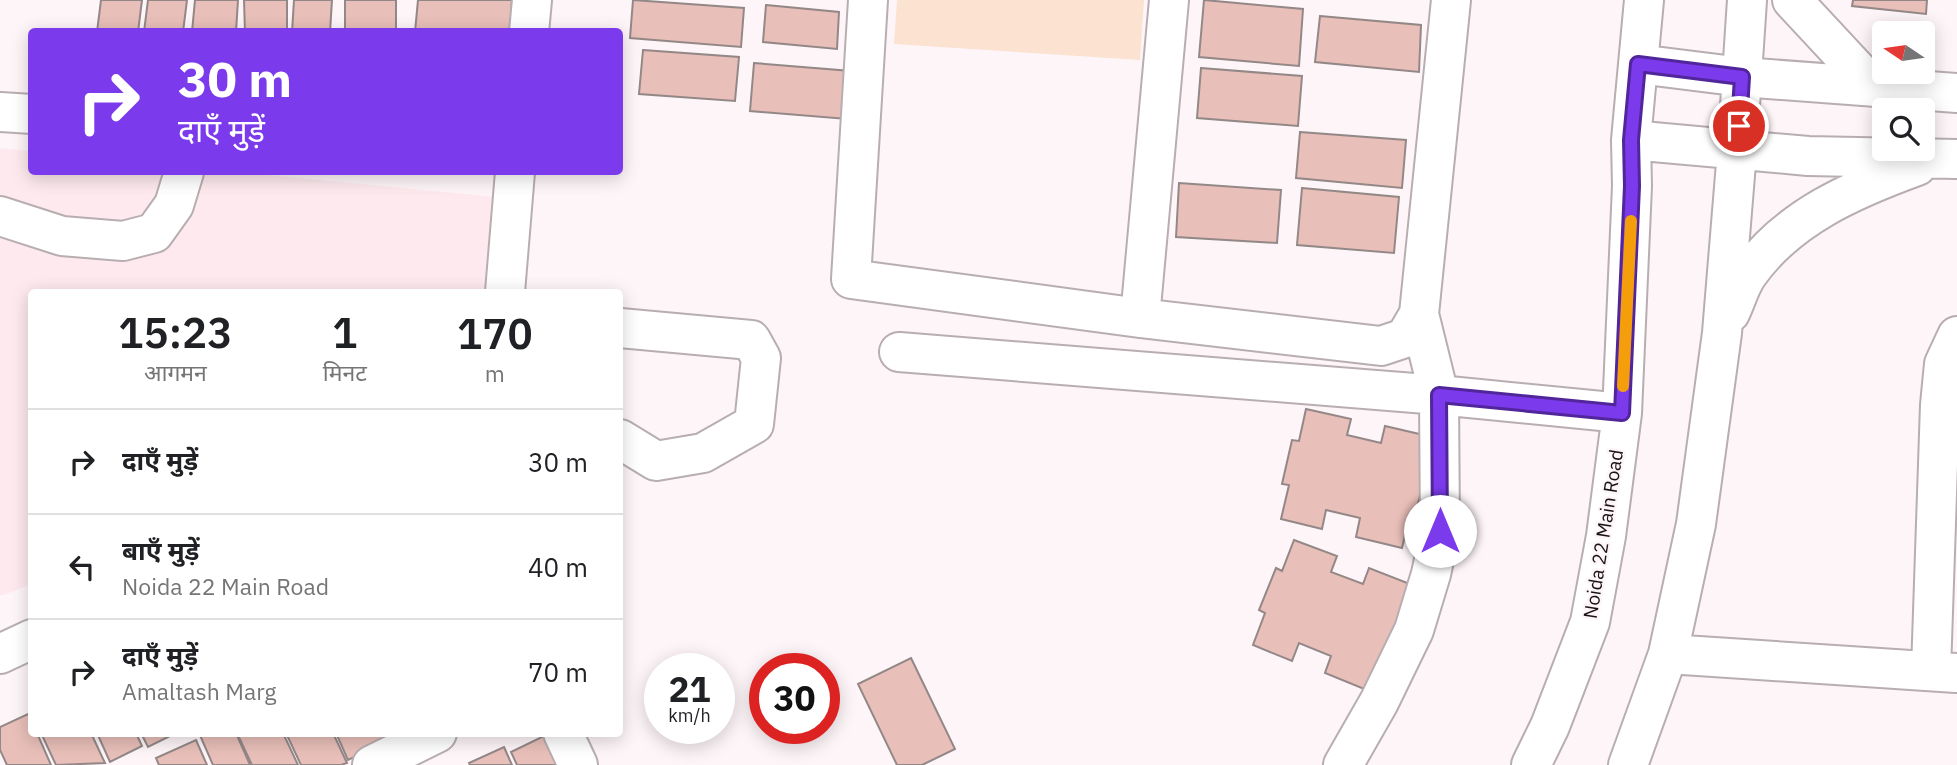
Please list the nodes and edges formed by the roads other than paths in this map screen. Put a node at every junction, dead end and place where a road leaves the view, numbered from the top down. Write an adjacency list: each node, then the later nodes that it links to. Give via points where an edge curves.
1 (532, 0): 8 (street)
2 (868, 0): 23 (street, via 851,279)
3 (1170, 0): 23 (street)
4 (1451, 0): 22 (street)
5 (1644, 0): 9 (street, Noida 22 Main Road)
6 (1747, 0): 10 (street)
7 (1792, 0): 11 (street)
8 (529, 28)
9 (1638, 64): 10 (street); 15 (street, Noida 22 Main Road)
10 (1742, 77): 11 (street); 16 (street)
11 (1873, 87): 12 (street)
12 (1957, 93)
13 (0, 112): 14 (street)
14 (28, 114)
15 (1631, 140): 16 (street); 29 (street, Noida 22 Main Road)
16 (1737, 151): 17 (street); 25 (street)
17 (1948, 159): 25 (street, via 1865,184 1791,228 1747,275)
18 (183, 175): 20 (street, via 174,205 154,233 124,241 62,236)
19 (515, 175): 21 (street)
20 (0, 216)
21 (505, 289)
22 (1419, 314): 23 (street, via 1405,338 1381,346); 28 (street)
23 (1140, 318)
24 (623, 328): 30 (street, via 751,340 761,358 754,424 703,453 656,461)
25 (1721, 333): 33 (street, via 1696,524)
26 (1957, 336): 34 (street, via 1944,363 1940,405)
27 (899, 352): 28 (street)
28 (1439, 395): 29 (street); 39 (street, via 1440,531 1432,574 1414,630)
29 (1622, 413): 40 (street, Noida 22 Main Road, via 1590,622)
30 (623, 441)
31 (28, 641): 32 (street)
32 (0, 654)
33 (1668, 654): 34 (street); 41 (street)
34 (1944, 672)
35 (429, 737): 37 (street)
36 (565, 737): 38 (street)
37 (372, 765)
38 (579, 765)
39 (1343, 765)
40 (1531, 765)
41 (1628, 765)

